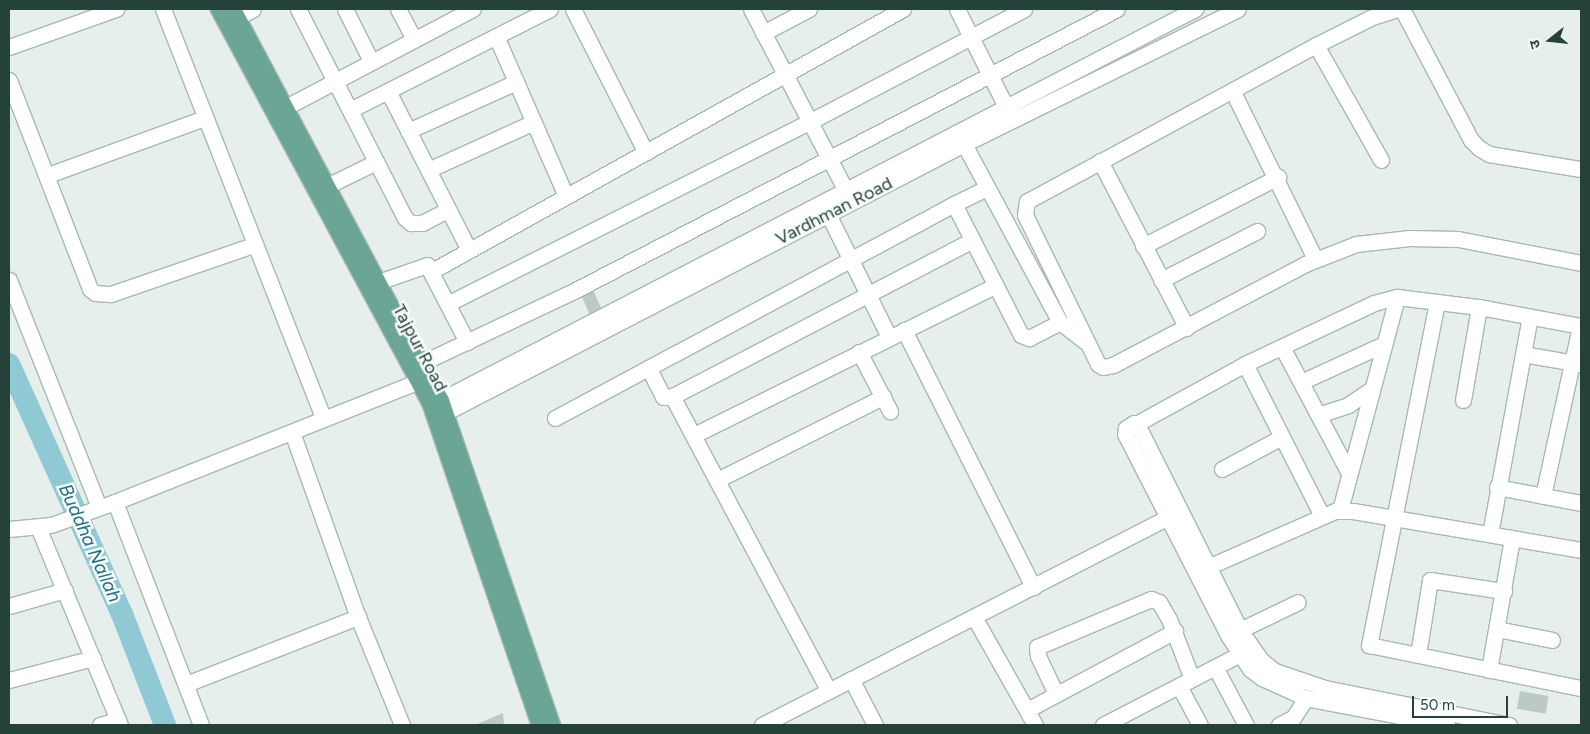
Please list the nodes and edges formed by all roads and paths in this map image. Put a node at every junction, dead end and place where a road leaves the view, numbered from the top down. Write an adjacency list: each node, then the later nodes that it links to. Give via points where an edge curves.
1 (116, 9): 28 (street)
2 (163, 9): 40 (street)
3 (218, 9): 22 (main road, Tajpur Road)
4 (253, 9): 22 (street)
5 (298, 9): 33 (street)
6 (346, 9): 29 (street)
7 (398, 9): 26 (street)
8 (472, 9): 26 (street)
9 (550, 9): 21 (street)
10 (573, 9): 45 (street)
11 (751, 9): 23 (street)
12 (809, 9): 23 (street)
13 (903, 9): 30 (street)
14 (956, 9): 25 (street)
15 (1024, 9): 25 (street)
16 (1117, 9): 31 (street)
17 (1195, 9): 39 (street, Vardhman Road)
18 (1237, 9): 39 (street, Vardhman Road)
19 (1397, 9): 27 (street, via 1370,18)
20 (1402, 9): 50 (street, via 1471,140 1479,148 1490,154)
21 (527, 14): 24 (street)
22 (232, 16): 37 (main road, Tajpur Road); 94 (main road, Tajpur Road)
23 (763, 34): 30 (street)
24 (496, 36): 34 (street); 35 (street)
25 (970, 36): 31 (street); 42 (street)
26 (414, 39): 29 (street)
27 (1316, 45): 36 (street); 47 (street)
28 (9, 47)
29 (372, 61): 33 (street)
30 (784, 74): 42 (street); 45 (street)
31 (990, 75): 39 (street); 46 (street)
32 (9, 80): 52 (street)
33 (335, 80): 37 (street); 38 (street)
34 (516, 82): 41 (street); 43 (street)
35 (388, 90): 38 (street); 43 (street)
36 (1233, 92): 48 (street); 53 (street)
37 (286, 106): 54 (main road, Tajpur Road)
38 (350, 110): 49 (street)
39 (1009, 114): 44 (street, Vardhman Road); 56 (street, Vardhman Road)
40 (205, 118): 52 (street); 63 (street)
41 (534, 122): 51 (street); 57 (street)
42 (809, 122): 46 (street); 77 (street)
43 (408, 131): 51 (street)
44 (964, 144): 55 (street); 60 (street, Vardhman Road)
45 (646, 153): 57 (street)
46 (829, 160): 56 (street); 85 (street)
47 (1381, 160)
48 (1100, 161): 64 (street); 86 (street, via 1031,198 1024,206 1025,215)
49 (376, 162): 54 (street); 59 (street, via 408,221 422,223)
50 (1581, 169)
51 (428, 170): 59 (street)
52 (48, 175): 63 (street, via 90,289 95,294 111,294)
53 (1278, 177): 64 (street); 67 (street)
54 (327, 186): 72 (main road, Tajpur Road)
55 (987, 188): 58 (street); 80 (street)
56 (846, 191): 100 (street, Vardhman Road)
57 (566, 196): 65 (street)
58 (954, 204): 62 (street); 66 (street)
59 (448, 210): 65 (street)
60 (828, 214): 66 (street); 100 (street, Vardhman Road)
61 (1257, 231): 71 (street)
62 (973, 240): 73 (street); 74 (street)
63 (254, 246): 104 (street)
64 (1143, 246): 71 (street)
65 (469, 250): 69 (street)
66 (851, 258): 74 (street); 93 (street)
67 (1315, 259): 68 (street, via 1356,244 1434,238 1458,239); 82 (street)
68 (1581, 263)
69 (432, 271): 72 (street, via 427,265 421,265); 77 (street)
70 (9, 280): 115 (street)
71 (1161, 280): 82 (street)
72 (378, 282): 94 (main road, Tajpur Road)
73 (996, 285): 80 (street, via 1023,338); 83 (street)
74 (869, 294): 84 (street); 97 (street)
75 (1397, 296): 76 (street); 87 (street); 88 (street, via 1374,303)
76 (1437, 302): 78 (street); 119 (street)
77 (449, 303): 85 (street)
78 (1479, 307): 79 (street); 99 (street)
79 (1530, 317): 81 (street); 90 (street)
80 (1060, 322): 86 (street)
81 (1581, 326): 91 (street)
82 (1187, 328): 86 (street, via 1108,366 1098,364)
83 (904, 330): 84 (street); 126 (street)
84 (890, 337): 89 (street)
85 (468, 342): 94 (street)
86 (1088, 344)
87 (1384, 344): 95 (street); 96 (street)
88 (1282, 346): 92 (street); 95 (street)
89 (859, 352): 98 (street); 106 (street)
90 (1523, 354): 91 (street); 111 (street)
91 (1577, 363): 112 (street)
92 (1245, 364): 107 (street); 117 (street, via 1136,424)
93 (648, 369): 97 (street, via 663,397); 103 (street)
94 (420, 372): 100 (main road, Tajpur Road); 104 (street)
95 (1301, 382): 102 (street)
96 (1372, 389): 102 (street, via 1348,405); 109 (street)
97 (672, 396): 106 (street)
98 (883, 397): 101 (street); 110 (street)
99 (1463, 400)
100 (437, 409): 156 (main road, Tajpur Road); 157 (main road, Tajpur Road)
101 (890, 411)
102 (1318, 415): 109 (street)
103 (555, 418)
104 (324, 419): 105 (street)
105 (292, 432): 113 (street); 131 (street)
106 (694, 435): 110 (street)
107 (1282, 437): 108 (street); 118 (street)
108 (1222, 469)
109 (1349, 473): 116 (street)
110 (717, 480): 147 (street)
111 (1497, 487): 112 (street); 122 (street)
112 (1544, 496): 114 (street)
113 (115, 502): 115 (street); 145 (street)
114 (1581, 503)
115 (95, 508): 120 (street)
116 (1340, 510): 118 (street); 119 (street)
117 (1175, 513): 125 (street); 126 (street)
118 (1321, 514): 125 (street)
119 (1394, 519): 122 (street); 138 (street, via 1368,645)
120 (44, 526): 121 (street); 127 (street)
121 (9, 529)
122 (1490, 534): 123 (street)
123 (1512, 538): 124 (street); 128 (street)
124 (1581, 550)
125 (1204, 569): 134 (street); 137 (street)
126 (1034, 587): 132 (street)
127 (65, 590): 130 (street); 139 (street)
128 (1504, 591): 133 (street); 138 (street, via 1430,580)
129 (1298, 602): 134 (street)
130 (9, 606)
131 (358, 617): 145 (street); 155 (street)
132 (974, 617): 142 (street); 150 (street)
133 (1497, 629): 136 (street); 141 (street)
134 (1240, 630): 166 (street, via 1262,661 1293,679)
135 (1175, 631): 144 (street); 148 (street); 148 (street, via 1159,602 1151,599 1040,645 1036,650)
136 (1552, 640)
137 (1238, 655): 140 (street); 149 (street, via 1262,678)
138 (1418, 655): 141 (street)
139 (93, 658): 143 (street); 152 (street)
140 (1215, 667): 144 (street); 163 (street)
141 (1489, 670): 146 (street)
142 (851, 679): 147 (street); 159 (street)
143 (9, 680)
144 (1186, 682): 161 (street); 162 (street)
145 (186, 684): 154 (street)
146 (1581, 688)
147 (829, 691): 158 (street)
148 (1056, 694): 150 (street)
149 (1306, 698): 151 (street); 165 (street)
150 (1027, 710): 160 (street)
151 (1296, 721): 164 (street)
152 (119, 723): 153 (street)
153 (100, 725)
154 (201, 725)
155 (402, 725)
156 (539, 725)
157 (552, 725)
158 (762, 725)
159 (875, 725)
160 (1035, 725)
161 (1103, 725)
162 (1199, 725)
163 (1246, 725)
164 (1279, 725)
165 (1446, 725)
166 (1509, 725)

